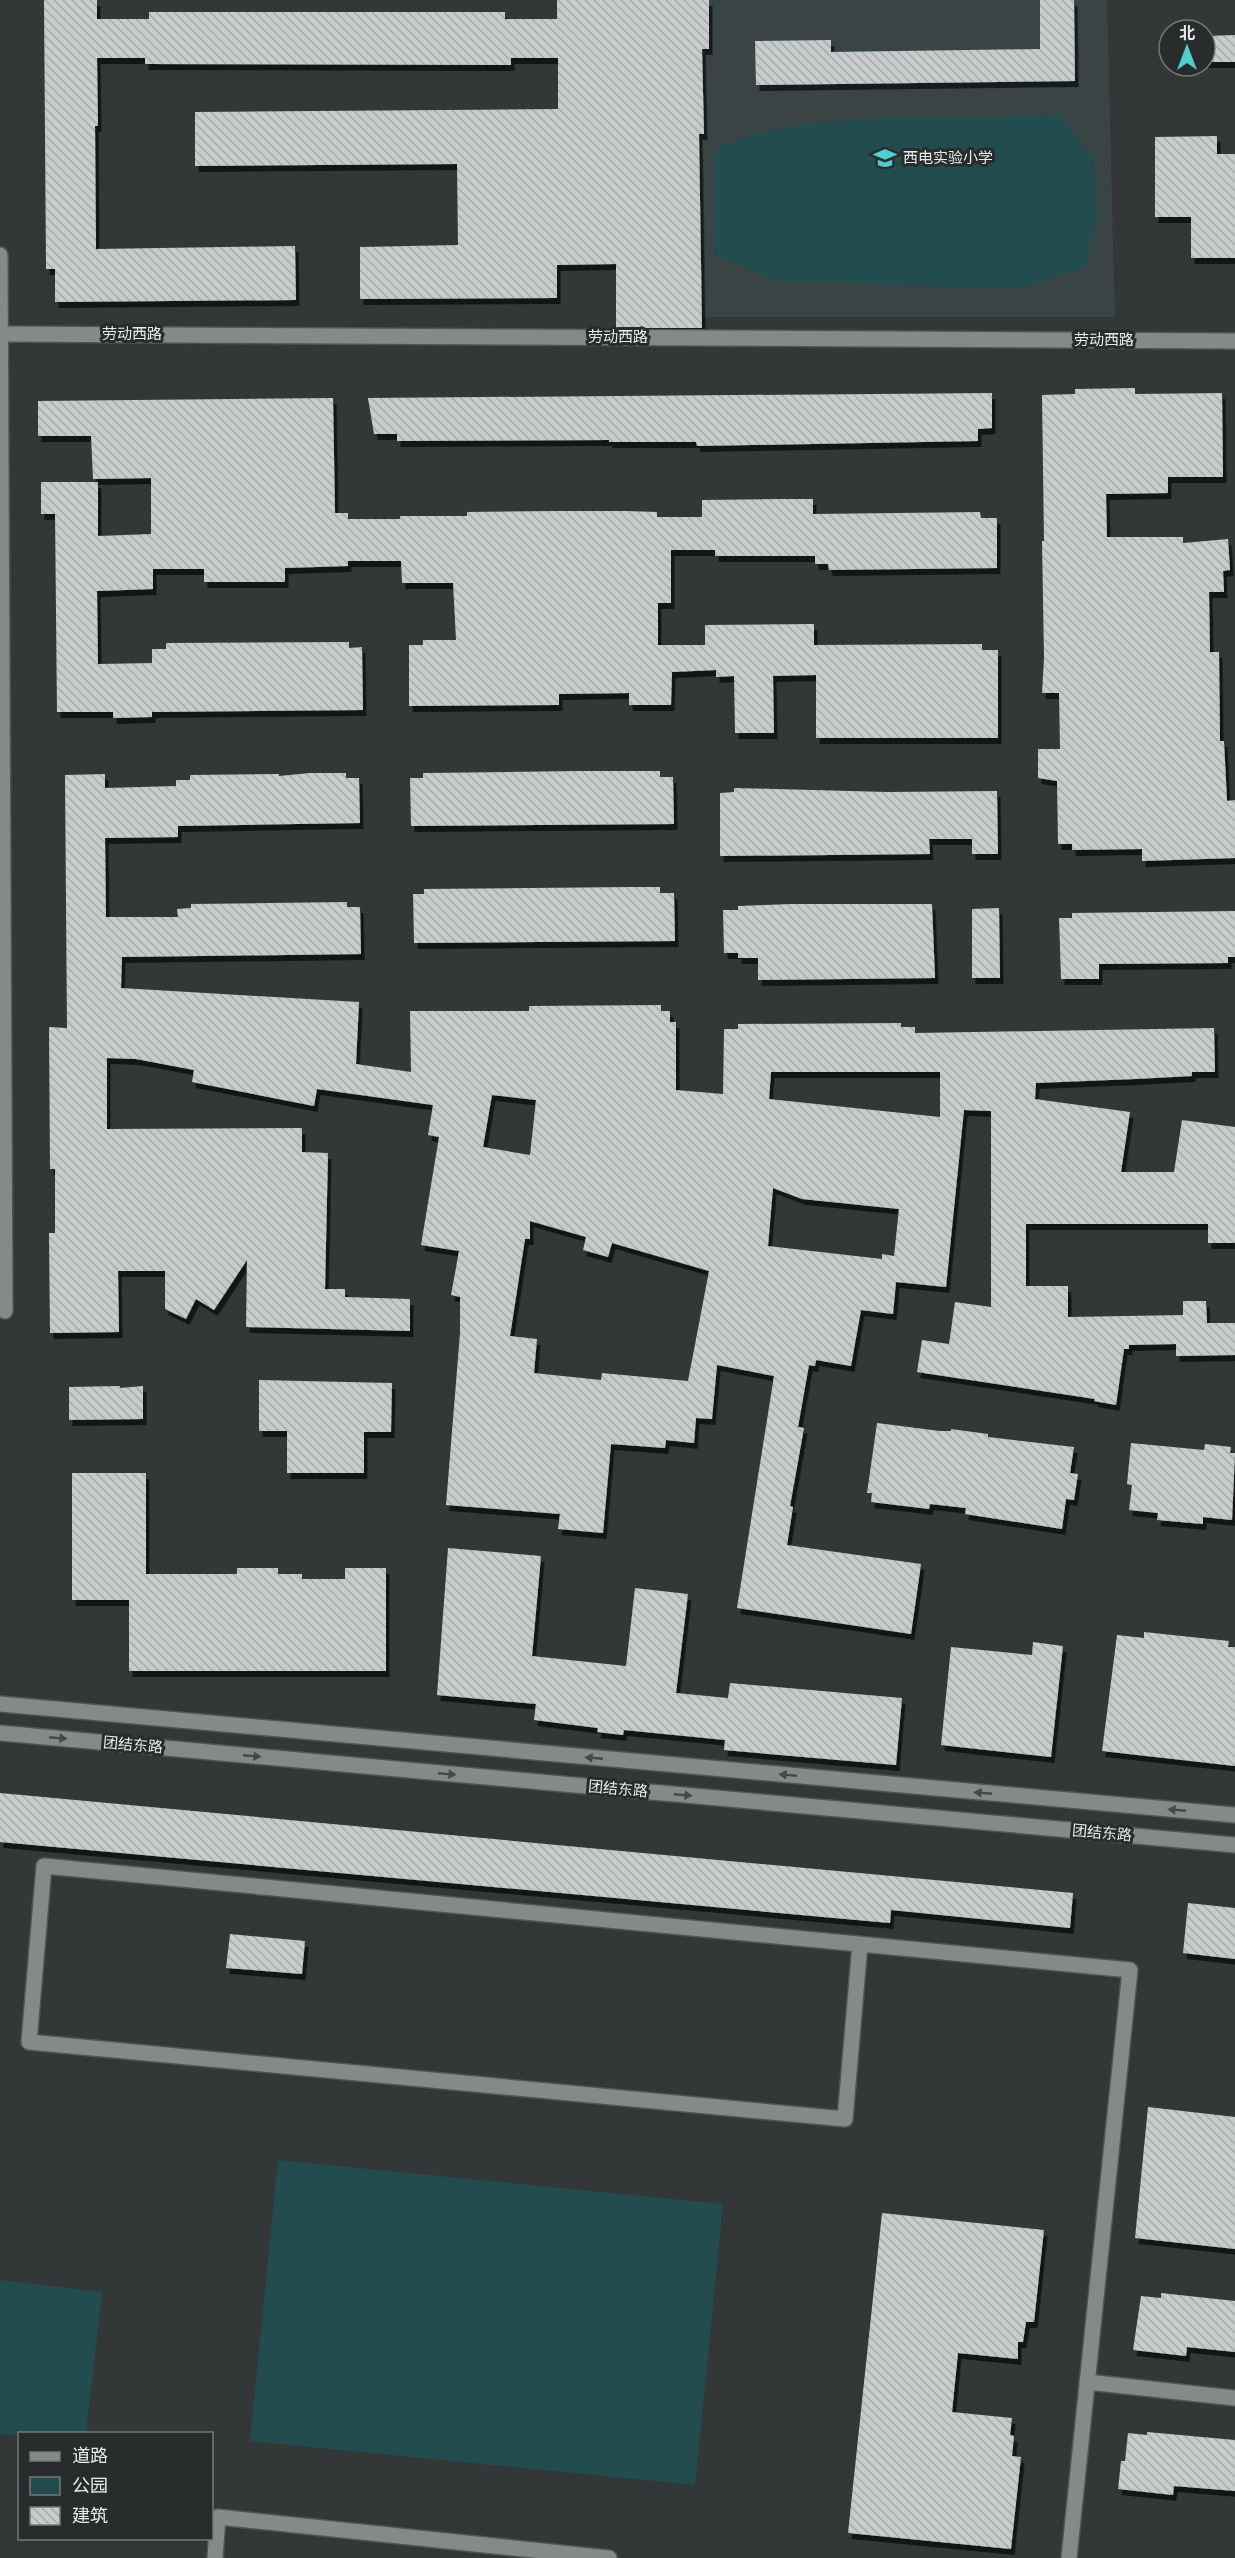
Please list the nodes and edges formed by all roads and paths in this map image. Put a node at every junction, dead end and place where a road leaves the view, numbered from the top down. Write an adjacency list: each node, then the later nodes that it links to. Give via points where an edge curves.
1 (0, 255): 2 (street)
2 (0, 334): 3 (street, 劳动西路); 4 (street)
3 (1235, 341)
4 (5, 1311)
5 (0, 1704): 7 (street, one-way to 5)
6 (0, 1733): 8 (street, 团结东路, one-way to 8)
7 (1235, 1815)
8 (1235, 1845)
9 (860, 1944): 9 (street, via 44,1866 30,2042 844,2119); 10 (street, via 1130,1970)
10 (1087, 2382): 11 (street); 14 (street)
11 (1235, 2398)
12 (215, 2558): 13 (street, via 218,2517)
13 (609, 2558)
14 (1069, 2558)

